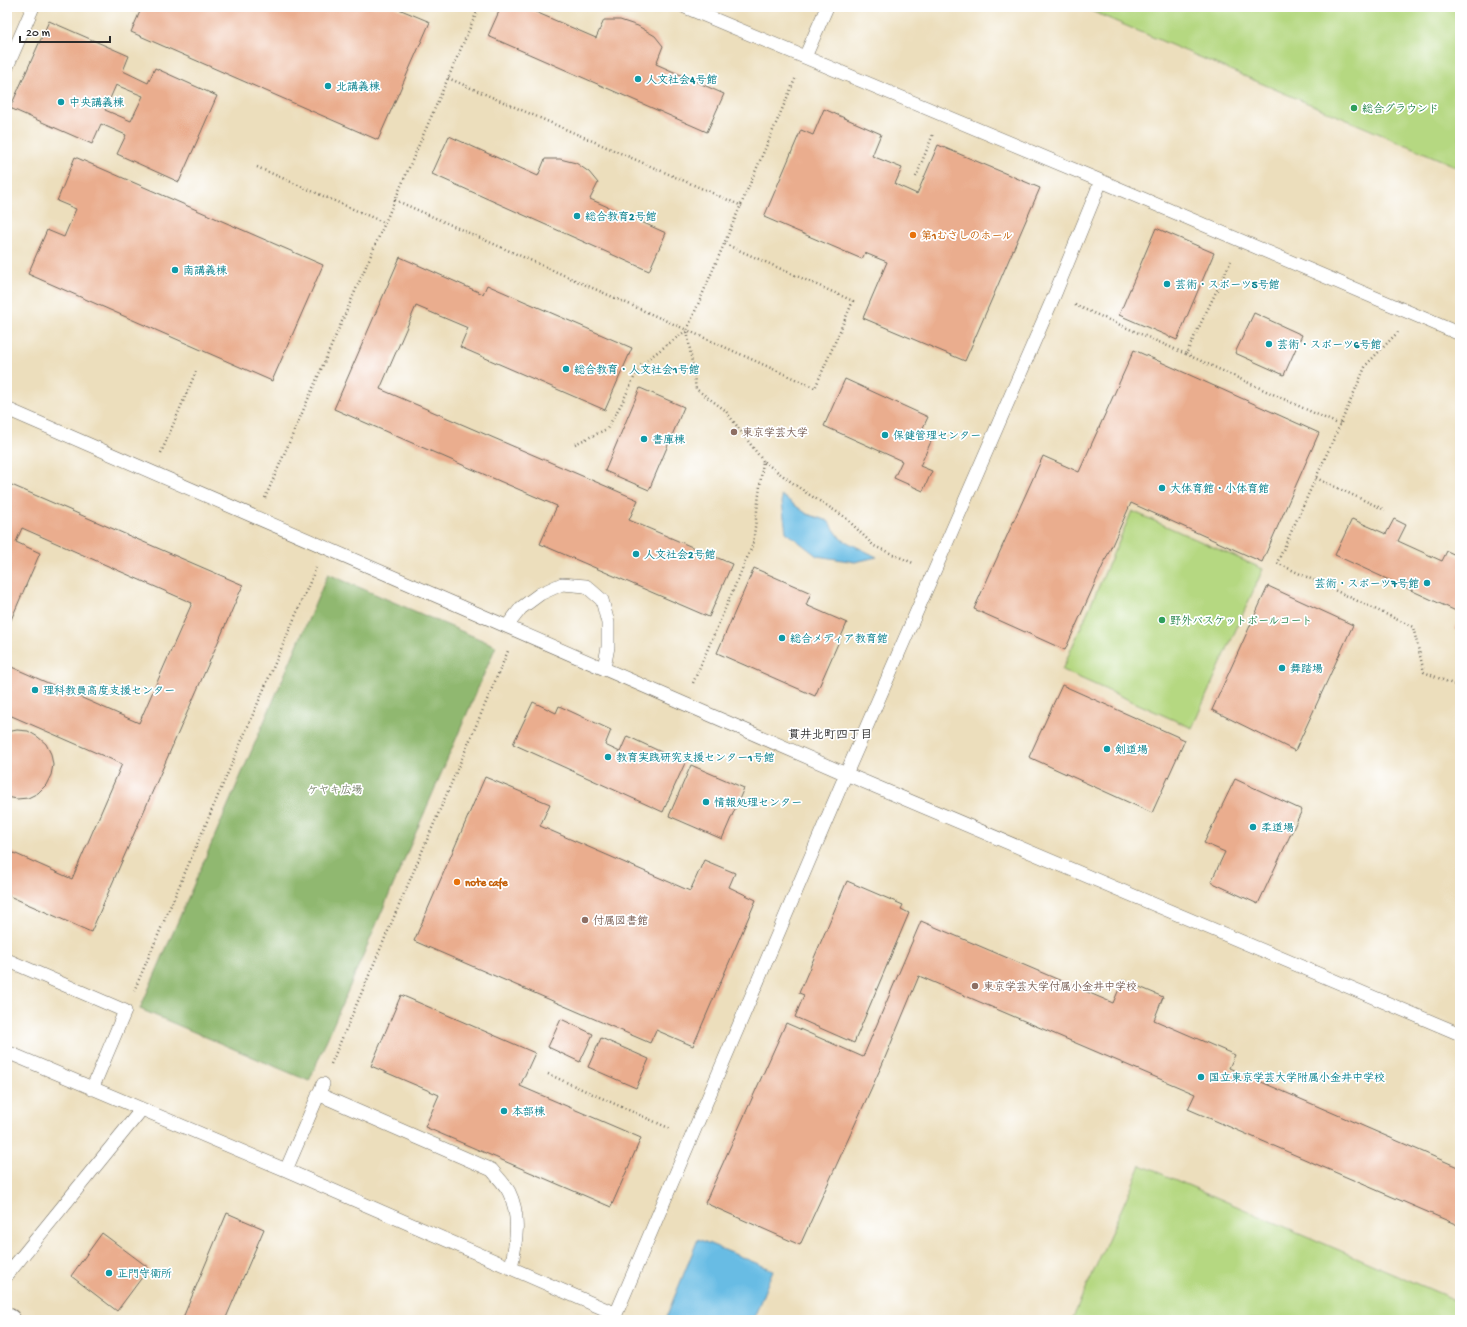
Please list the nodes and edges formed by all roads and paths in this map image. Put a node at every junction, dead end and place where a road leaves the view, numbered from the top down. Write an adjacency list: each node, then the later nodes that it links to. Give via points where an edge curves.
1 (32, 7): 6 (lane)
2 (479, 7): 7 (path)
3 (685, 7): 5 (lane)
4 (826, 7): 5 (lane)
5 (805, 57): 8 (lane); 13 (path)
6 (7, 67)
7 (448, 78): 12 (path); 13 (path)
8 (942, 114): 10 (path); 11 (lane)
9 (257, 167): 14 (path)
10 (916, 177)
11 (1101, 181): 15 (lane); 17 (lane)
12 (395, 200): 14 (path); 19 (path)
13 (742, 206): 16 (path)
14 (385, 223): 30 (path)
15 (1241, 241): 18 (lane); 21 (path)
16 (725, 244): 19 (path); 19 (path, via 853,301 850,309 815,388)
17 (1054, 296): 21 (path); 32 (lane)
18 (1415, 314): 20 (lane); 24 (path, via 1366,365)
19 (687, 330): 25 (path, via 640,365 607,429); 26 (path, via 696,390 726,410)
20 (1460, 334)
21 (1186, 354): 24 (path)
22 (197, 369): 27 (path)
23 (7, 409): 27 (lane)
24 (1340, 425): 28 (path)
25 (575, 444)
26 (763, 461): 32 (path, via 804,492 845,517 874,546); 36 (path, via 753,544)
27 (153, 472): 30 (lane)
28 (1316, 478): 29 (path); 35 (path, via 1277,563 1413,627 1424,672)
29 (1385, 510)
30 (257, 517): 31 (lane)
31 (325, 547): 33 (lane); 39 (path)
32 (934, 572): 37 (lane)
33 (512, 628): 34 (lane); 34 (lane, via 521,608 540,594 562,584 586,586 602,600 608,623 608,647); 44 (path)
34 (604, 668): 36 (lane)
35 (1460, 687)
36 (684, 703): 37 (lane)
37 (846, 774): 40 (lane); 46 (lane)
38 (7, 960): 39 (lane)
39 (125, 1011): 43 (lane)
40 (1460, 1034)
41 (7, 1052): 43 (lane)
42 (548, 1074): 46 (path)
43 (92, 1089): 45 (lane)
44 (320, 1089): 47 (lane); 48 (lane, via 492,1170 509,1192 516,1216 516,1244)
45 (142, 1109): 47 (lane); 49 (lane)
46 (691, 1138): 48 (lane, via 616,1314)
47 (286, 1170): 48 (lane)
48 (511, 1268)
49 (7, 1276)

